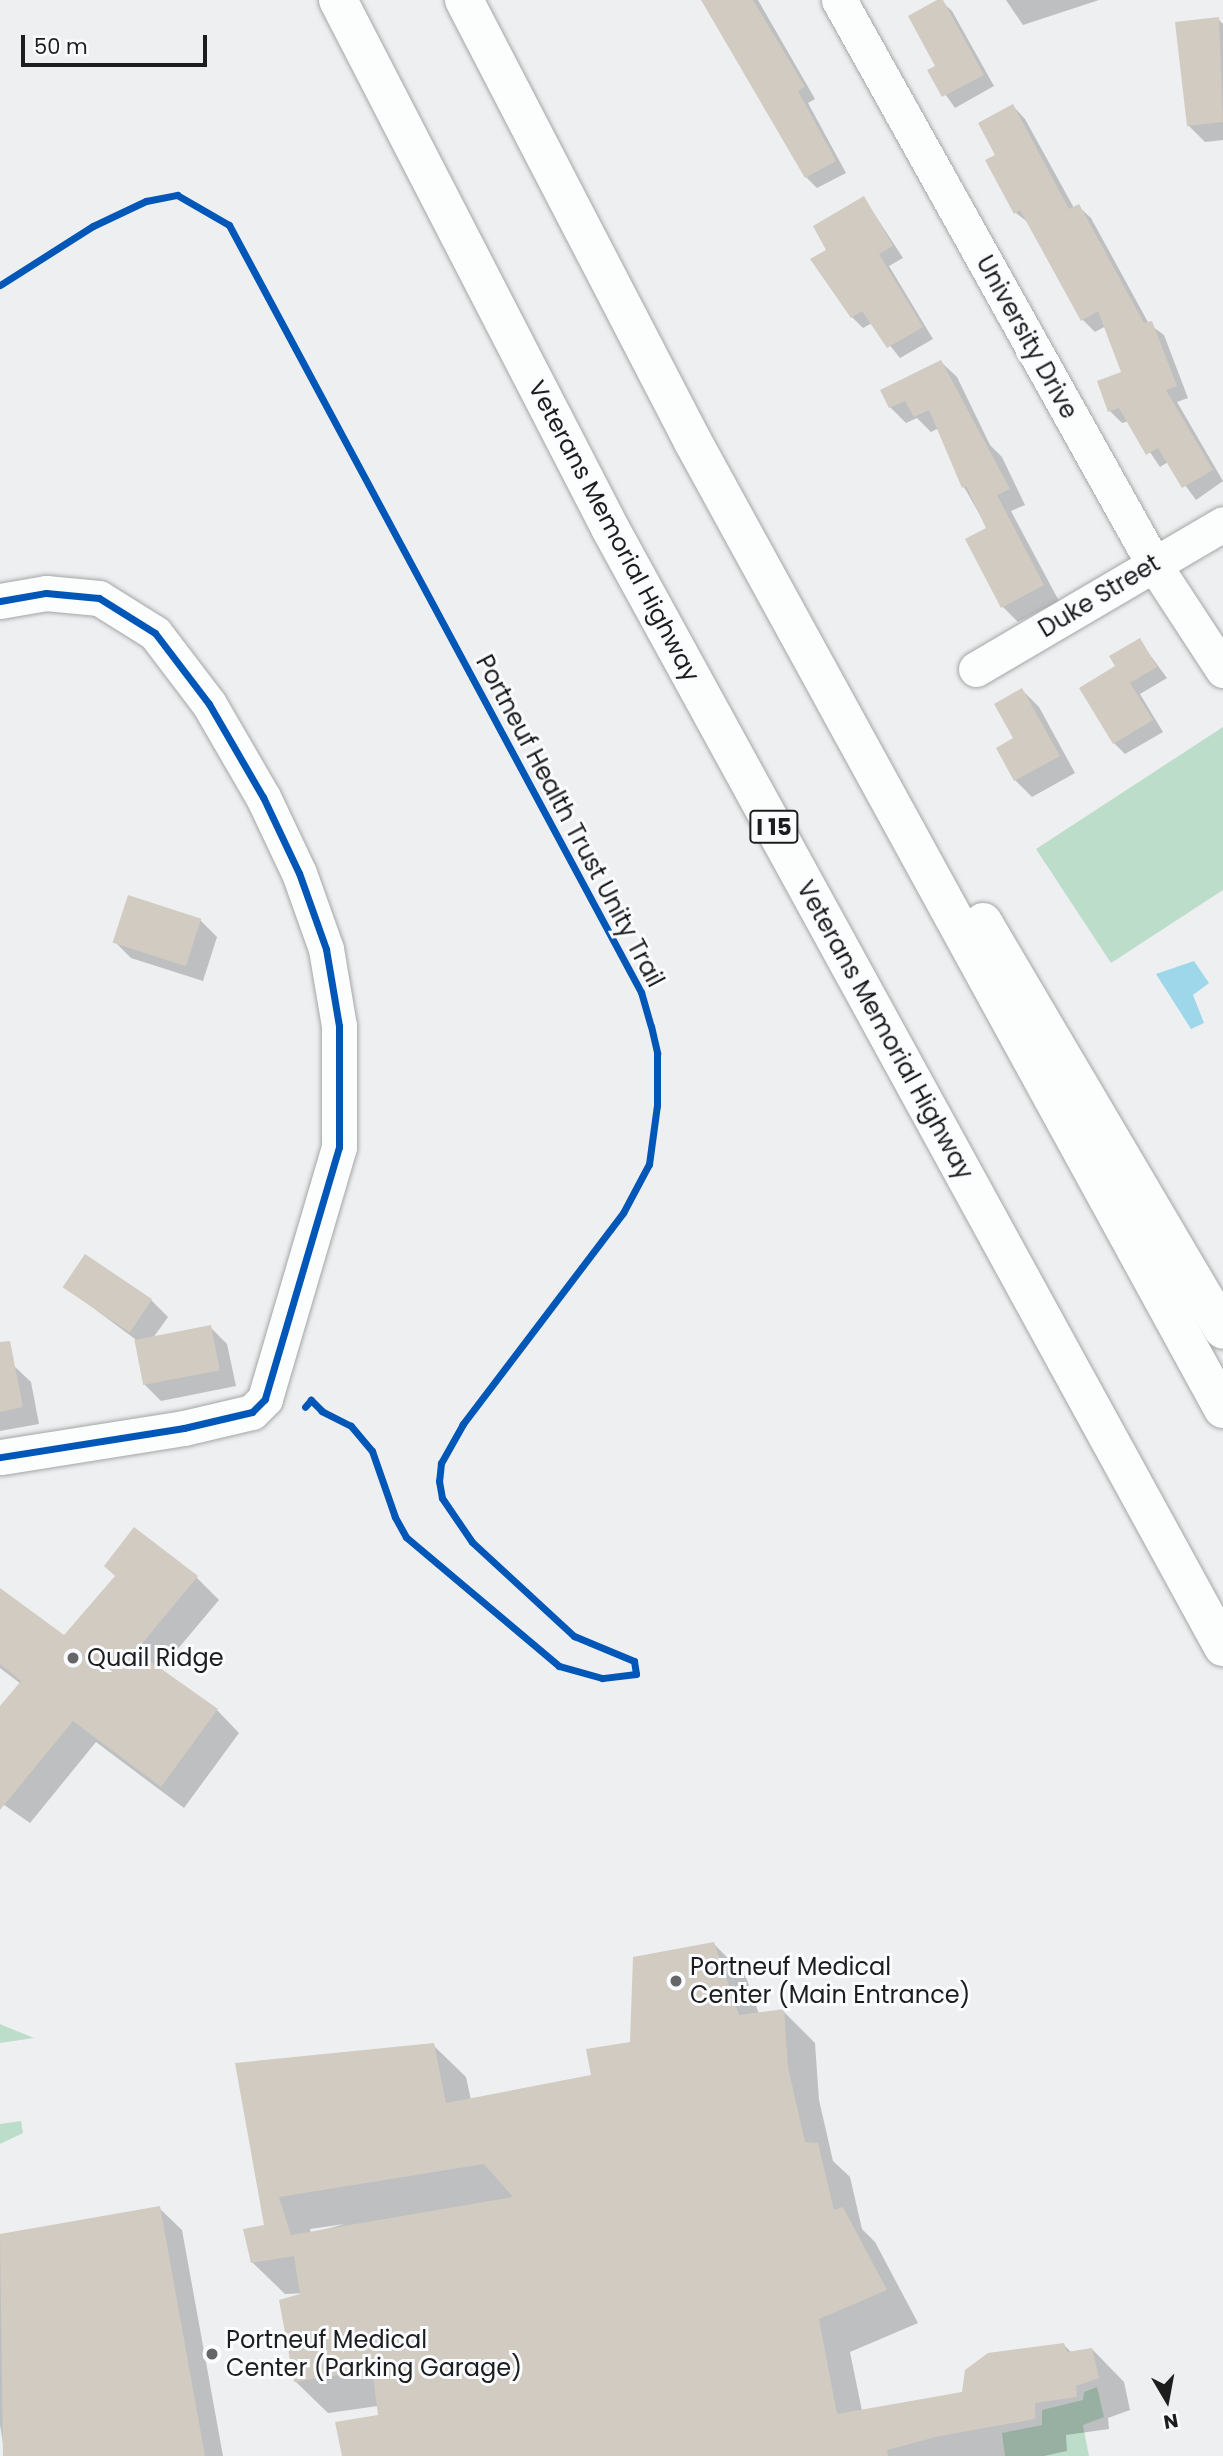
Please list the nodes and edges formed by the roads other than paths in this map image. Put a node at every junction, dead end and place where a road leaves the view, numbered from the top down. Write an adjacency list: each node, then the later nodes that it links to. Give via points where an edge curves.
1 (338, 0): 13 (highway, Veterans Memorial Highway / I 15, via 610,528)
2 (464, 0): 9 (highway, via 691,440)
3 (839, 0): 5 (street, University Drive)
4 (1223, 524): 5 (street, Duke Street)
5 (1153, 563): 7 (street, Duke Street); 8 (street, University Drive)
6 (0, 601): 12 (street, via 46,593 99,598 155,633 209,704 263,797 299,873 326,949 338,1026 339,1134 265,1399 252,1412 184,1428)
7 (976, 669)
8 (1223, 670)
9 (909, 842): 10 (highway, via 959,882); 11 (highway)
10 (1223, 1330)
11 (1223, 1409)
12 (0, 1457)
13 (1223, 1647)

